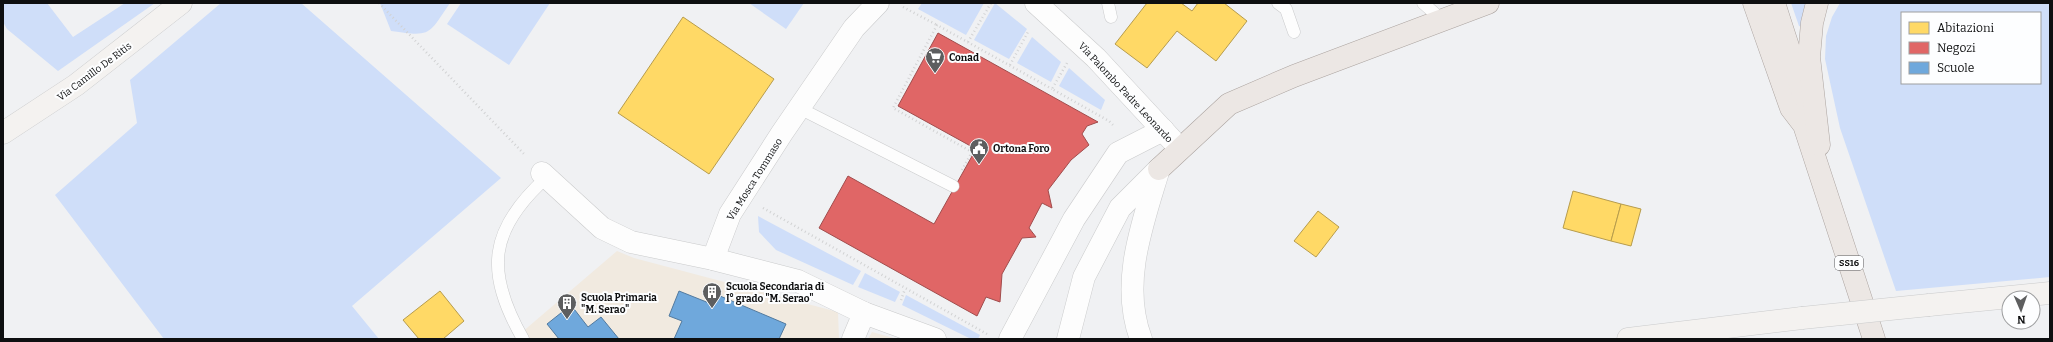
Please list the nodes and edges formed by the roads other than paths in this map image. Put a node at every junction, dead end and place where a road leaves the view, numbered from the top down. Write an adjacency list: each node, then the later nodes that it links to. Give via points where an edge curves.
1 (181, 3): 18 (street, Via Camillo De Ritis, via 76,85)
2 (878, 3): 15 (street, Via Mosca Tommaso, via 854,28)
3 (1036, 3): 17 (street, Via Palombo Padre Leonardo, via 1082,44)
4 (1108, 3): 12 (lane)
5 (1278, 3): 14 (lane, via 1286,9)
6 (1423, 3): 13 (lane)
7 (1488, 3): 13 (main road)
8 (1739, 3): 23 (main road, via 1785,118)
9 (1754, 3): 16 (main road, SS16, via 1791,108)
10 (1774, 3): 16 (main road, SS16, via 1806,104)
11 (1817, 3): 23 (main road, via 1812,23 1809,57)
12 (1111, 17)
13 (1442, 20): 19 (main road, via 1294,76 1229,104)
14 (1294, 32)
15 (799, 108): 22 (lane); 24 (street, Via Mosca Tommaso, via 730,214)
16 (1804, 125): 23 (main road, SS16)
17 (1163, 130): 19 (street, Via Palombo Padre Leonardo); 30 (street, via 1118,153 1074,219)
18 (3, 133)
19 (1180, 149): 20 (main road)
20 (1159, 169): 31 (street, via 1120,208 1084,277); 32 (street, via 1144,216 1131,289 1132,305)
21 (544, 175): 24 (street, via 602,228 631,242); 27 (lane, via 505,229 497,254 502,298)
22 (953, 186)
23 (1824, 188): 34 (main road, SS16)
24 (713, 259): 26 (street, via 798,281)
25 (2050, 293): 33 (street, bridge, via 1802,318)
26 (864, 313): 28 (street); 29 (street)
27 (523, 339)
28 (853, 339)
29 (935, 339)
30 (1010, 339)
31 (1068, 339)
32 (1141, 339)
33 (1628, 339)
34 (1874, 339)

